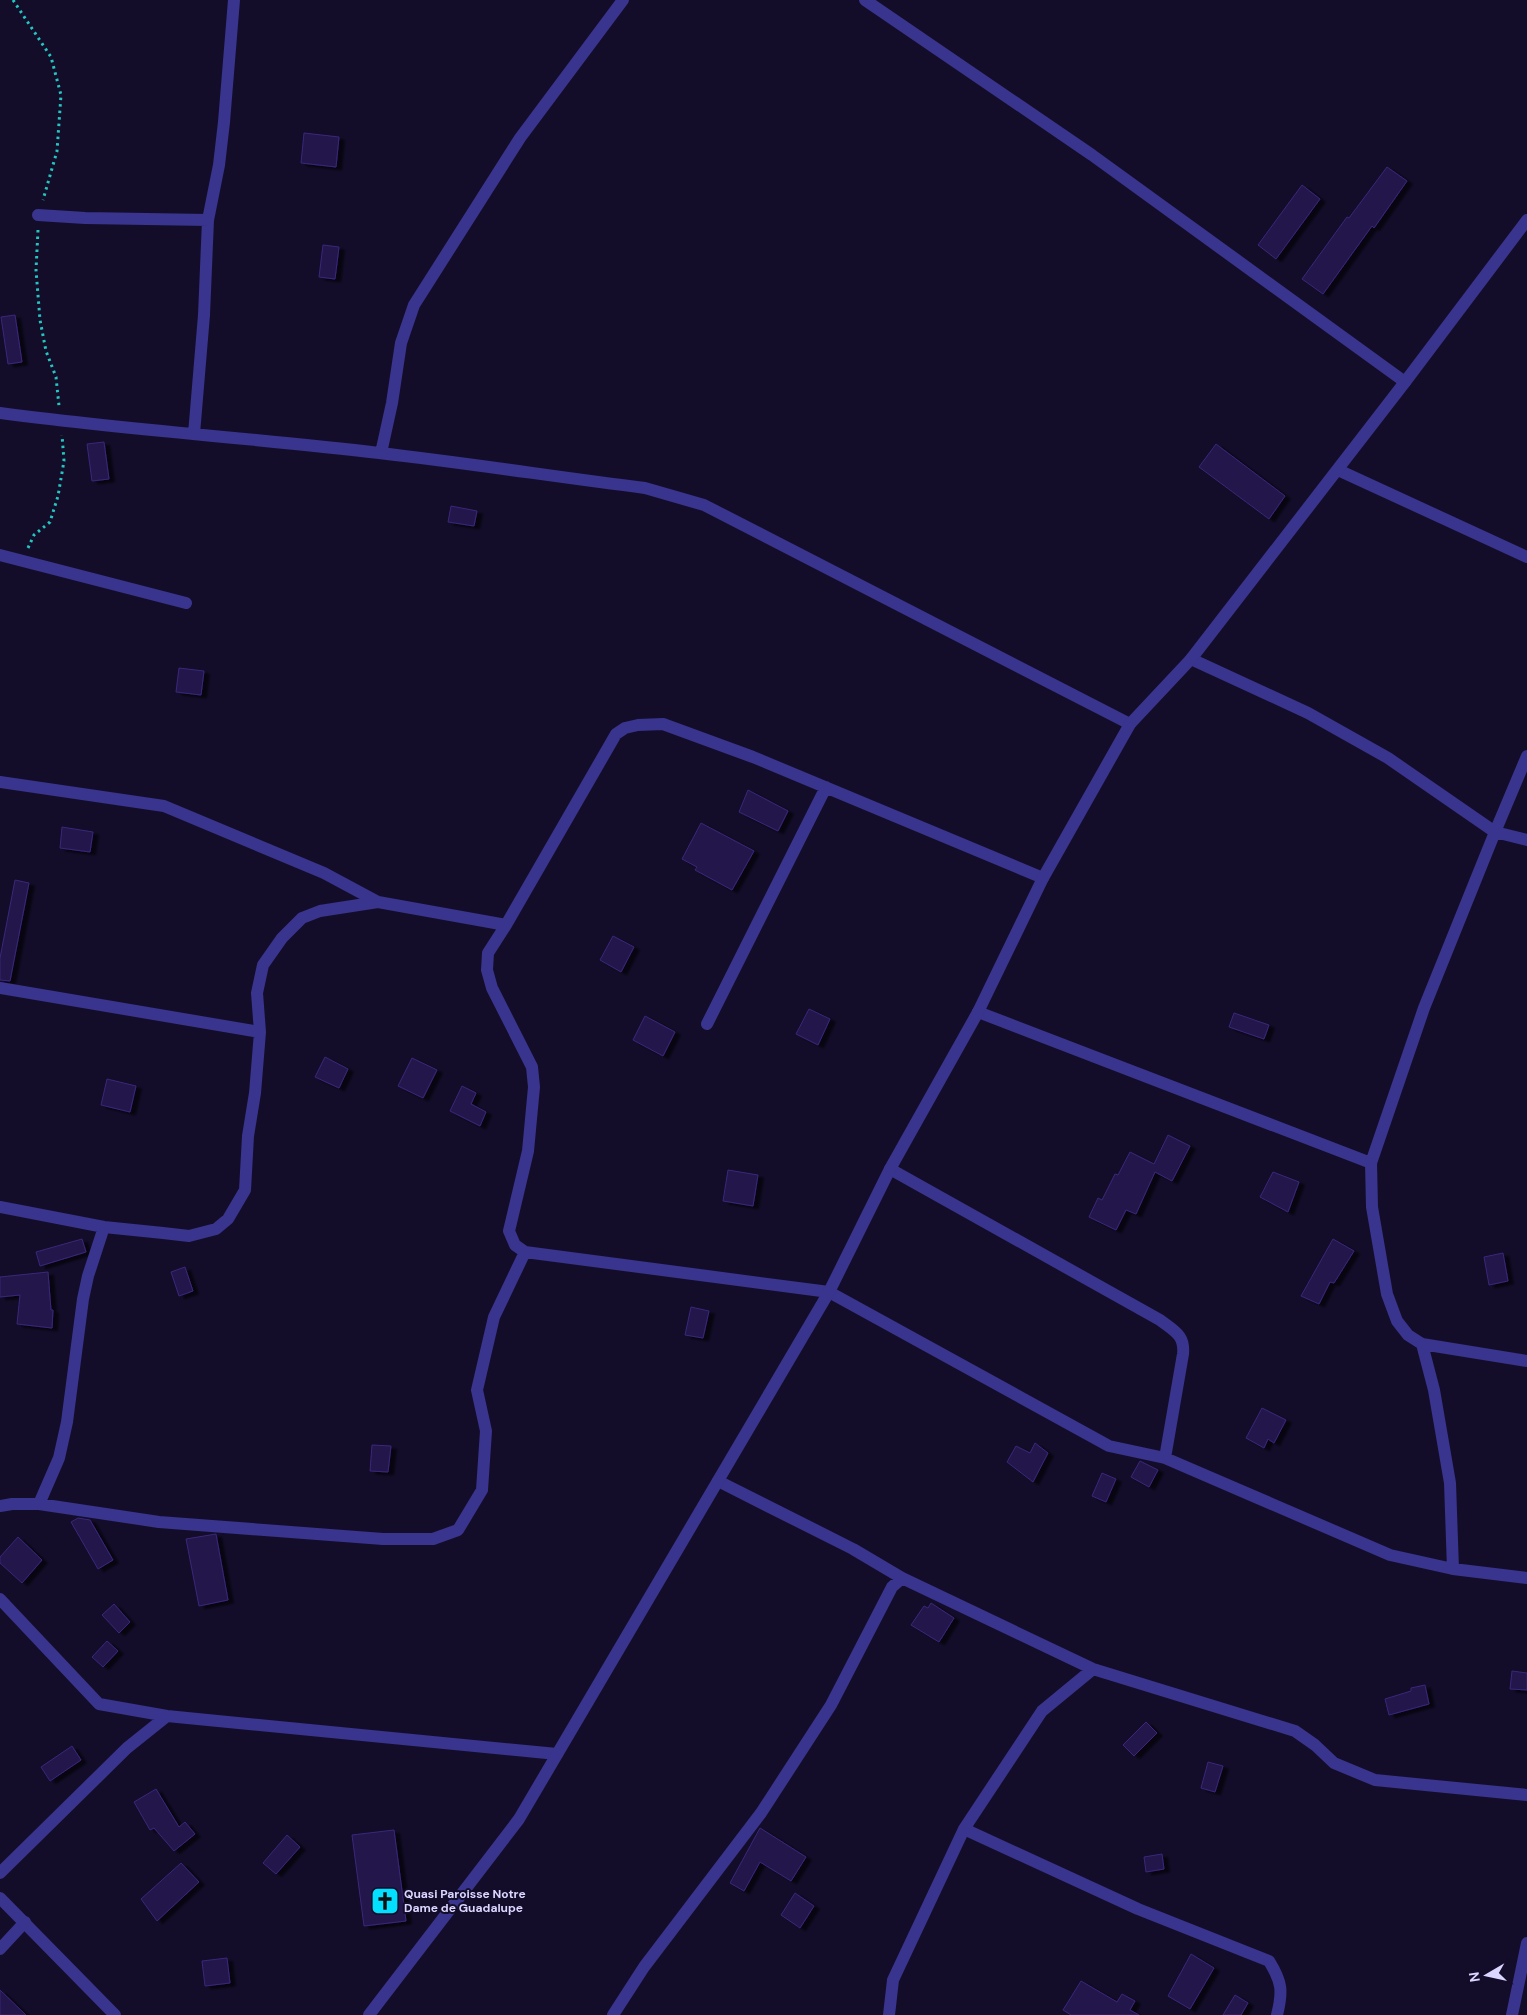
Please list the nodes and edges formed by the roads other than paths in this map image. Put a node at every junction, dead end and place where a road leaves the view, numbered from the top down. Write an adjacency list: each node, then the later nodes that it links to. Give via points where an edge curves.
1 (234, 0): 5 (street, via 222,139)
2 (623, 0): 10 (street, via 520,138 414,305 401,343)
3 (865, 0): 7 (street, via 1092,155)
4 (38, 215): 5 (street)
5 (208, 220): 9 (street)
6 (1527, 220): 7 (street)
7 (1406, 382): 11 (street)
8 (0, 414): 9 (street)
9 (194, 434): 10 (street)
10 (381, 453): 16 (street, via 644,488 704,505)
11 (1338, 470): 13 (street); 15 (street)
12 (0, 555): 14 (street)
13 (1527, 557)
14 (186, 603)
15 (1191, 659): 16 (street); 20 (street, via 1308,713 1388,758)
16 (1130, 724): 22 (street)
17 (1527, 756): 20 (street)
18 (0, 782): 23 (street, via 164,806 324,873)
19 (826, 787): 22 (street); 24 (street, via 663,724 625,728 616,734); 27 (street)
20 (1494, 832): 21 (street); 29 (street, via 1424,1008)
21 (1527, 840)
22 (1043, 878): 26 (street)
23 (378, 902): 24 (street); 28 (street, via 320,911 302,918 282,938 263,965 257,993)
24 (506, 925): 33 (street, via 488,953 487,970 492,988 532,1067 534,1087 528,1151 509,1231 515,1245)
25 (0, 988): 28 (street)
26 (978, 1012): 29 (street); 30 (street)
27 (706, 1024)
28 (260, 1032): 32 (street, via 245,1190 228,1220 216,1229 189,1236)
29 (1370, 1163): 35 (street, via 1372,1208 1387,1294 1397,1321 1408,1335)
30 (890, 1169): 34 (street); 37 (street, via 1160,1320 1181,1337 1183,1354)
31 (0, 1207): 32 (street)
32 (104, 1227): 39 (street, via 82,1299 68,1422 59,1458)
33 (525, 1252): 34 (street); 39 (street, via 494,1317 477,1390 486,1431 482,1490 458,1530 433,1538 383,1539 159,1522)
34 (829, 1292): 37 (street, via 1109,1446); 38 (street)
35 (1422, 1344): 36 (street); 41 (street, via 1434,1390 1450,1483)
36 (1527, 1362)
37 (1165, 1458): 41 (street, via 1390,1555)
38 (718, 1481): 42 (street, via 853,1549); 47 (street)
39 (39, 1504): 40 (street)
40 (0, 1506)
41 (1453, 1569): 43 (street)
42 (902, 1578): 45 (street); 57 (street, via 892,1587 831,1705 766,1805 644,1968)
43 (1527, 1578)
44 (0, 1599): 46 (street, via 100,1704)
45 (1093, 1669): 48 (street, via 1295,1731 1334,1763 1375,1780); 49 (street, via 1042,1711)
46 (167, 1716): 47 (street); 50 (street, via 127,1748)
47 (557, 1754): 56 (street, via 520,1819)
48 (1527, 1795)
49 (964, 1829): 58 (street, via 893,1980); 59 (street, via 1138,1909 1269,1961 1279,1978 1282,1996)
50 (0, 1873)
51 (0, 1898): 52 (street)
52 (25, 1922): 54 (street); 55 (street)
53 (1527, 1943): 60 (street)
54 (0, 1949)
55 (115, 2015)
56 (369, 2015)
57 (613, 2015)
58 (889, 2015)
59 (1277, 2015)
60 (1512, 2015)

